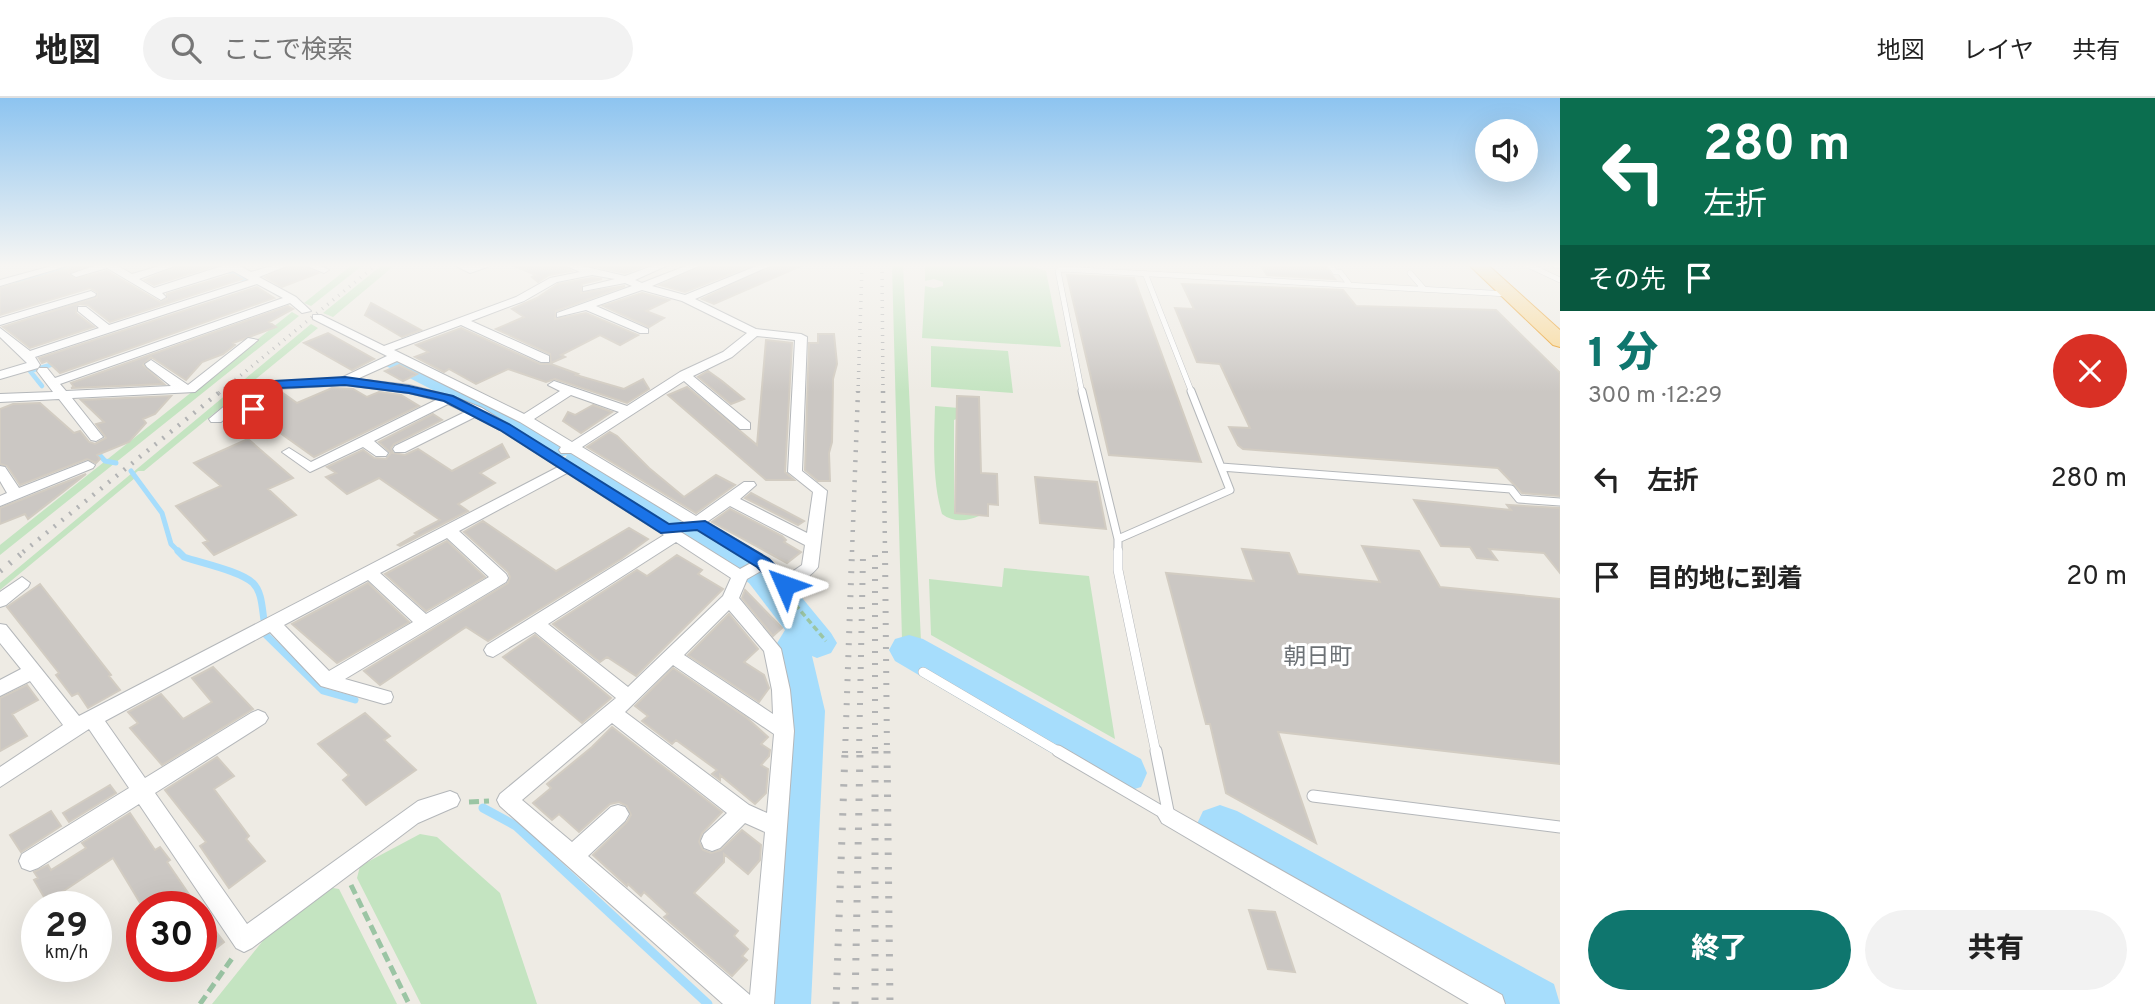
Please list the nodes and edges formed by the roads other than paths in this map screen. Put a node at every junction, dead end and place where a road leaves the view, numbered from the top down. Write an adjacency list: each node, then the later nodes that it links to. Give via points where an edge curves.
1 (48, 307): 15 (street)
2 (271, 307): 34 (street)
3 (302, 307): 24 (street)
4 (499, 307): 14 (street)
5 (583, 307): 13 (street)
6 (589, 307): 18 (street, via 622,326)
7 (703, 307): 19 (street)
8 (1065, 307): 64 (lane)
9 (1158, 307): 54 (lane)
10 (1524, 307): 22 (highway)
11 (177, 308): 16 (street)
12 (82, 309): 16 (street)
13 (561, 315)
14 (463, 321): 20 (street); 24 (street)
15 (0, 322)
16 (108, 330): 26 (street)
17 (0, 331): 26 (street)
18 (644, 331)
19 (754, 332): 31 (street, via 728,355); 65 (street, via 801,337 794,472 820,491)
20 (500, 339): 23 (street); 25 (street)
21 (252, 340): 35 (street, via 191,388)
22 (1560, 341)
23 (488, 344)
24 (383, 350): 27 (street)
25 (542, 353)
26 (28, 355): 30 (street, via 34,365)
27 (397, 356): 32 (street); 38 (street)
28 (151, 364): 35 (street)
29 (43, 371): 34 (street)
30 (0, 375)
31 (684, 375): 41 (street); 45 (street)
32 (345, 381): 38 (street); 39 (street, via 256,386)
33 (554, 385): 36 (street)
34 (56, 388): 35 (street); 37 (street); 46 (street)
35 (182, 389)
36 (568, 392): 41 (street); 44 (street)
37 (0, 398)
38 (464, 398): 40 (street); 44 (street); 47 (street)
39 (240, 400): 42 (street); 43 (street)
40 (477, 411): 48 (street); 52 (street)
41 (629, 411): 49 (street)
42 (216, 419)
43 (265, 419)
44 (525, 419): 49 (street)
45 (744, 420)
46 (96, 437)
47 (364, 441): 50 (street, via 310,468); 51 (street)
48 (400, 449)
49 (576, 451): 52 (street); 61 (street)
50 (289, 452)
51 (381, 453)
52 (561, 463): 61 (street); 63 (street)
53 (88, 464): 57 (street)
54 (1221, 467): 60 (lane, via 1511,489 1519,499); 64 (lane, via 1230,490)
55 (0, 470): 57 (street)
56 (749, 485): 58 (street)
57 (16, 495): 59 (street)
58 (729, 499): 62 (street); 65 (street)
59 (0, 501)
60 (1560, 502)
61 (648, 504): 62 (street); 62 (street)
62 (685, 528): 66 (street); 66 (street); 71 (street)
63 (448, 530): 67 (street); 73 (street, via 500,578)
64 (1118, 539): 92 (lane, via 1118,570)
65 (814, 543): 66 (street, via 810,567 785,585)
66 (753, 569): 69 (street)
67 (369, 572): 72 (street); 73 (street)
68 (22, 583): 70 (street)
69 (730, 599): 76 (street); 85 (street, via 772,649)
70 (0, 601)
71 (534, 622): 75 (street); 82 (street)
72 (272, 623): 79 (street); 84 (street)
73 (425, 623): 79 (street)
74 (0, 630): 77 (street)
75 (493, 650)
76 (673, 656): 82 (street); 85 (street)
77 (33, 671): 80 (street); 84 (street)
78 (923, 672): 92 (lane)
79 (327, 681): 81 (street)
80 (0, 689)
81 (384, 697)
82 (620, 705): 90 (street); 96 (street, via 507,800)
83 (258, 718): 87 (street)
84 (84, 723): 86 (street); 87 (street)
85 (785, 731): 93 (street)
86 (0, 778)
87 (142, 790): 89 (street, via 244,940 411,816); 97 (street)
88 (1313, 796): 94 (lane)
89 (450, 800)
90 (741, 812): 93 (street); 95 (street)
91 (618, 814): 96 (street)
92 (1169, 816): 100 (street)
93 (776, 827): 99 (street)
94 (1560, 827)
95 (712, 841)
96 (572, 856): 98 (street)
97 (30, 862)
98 (742, 1004)
99 (762, 1004)
100 (1493, 1004)

